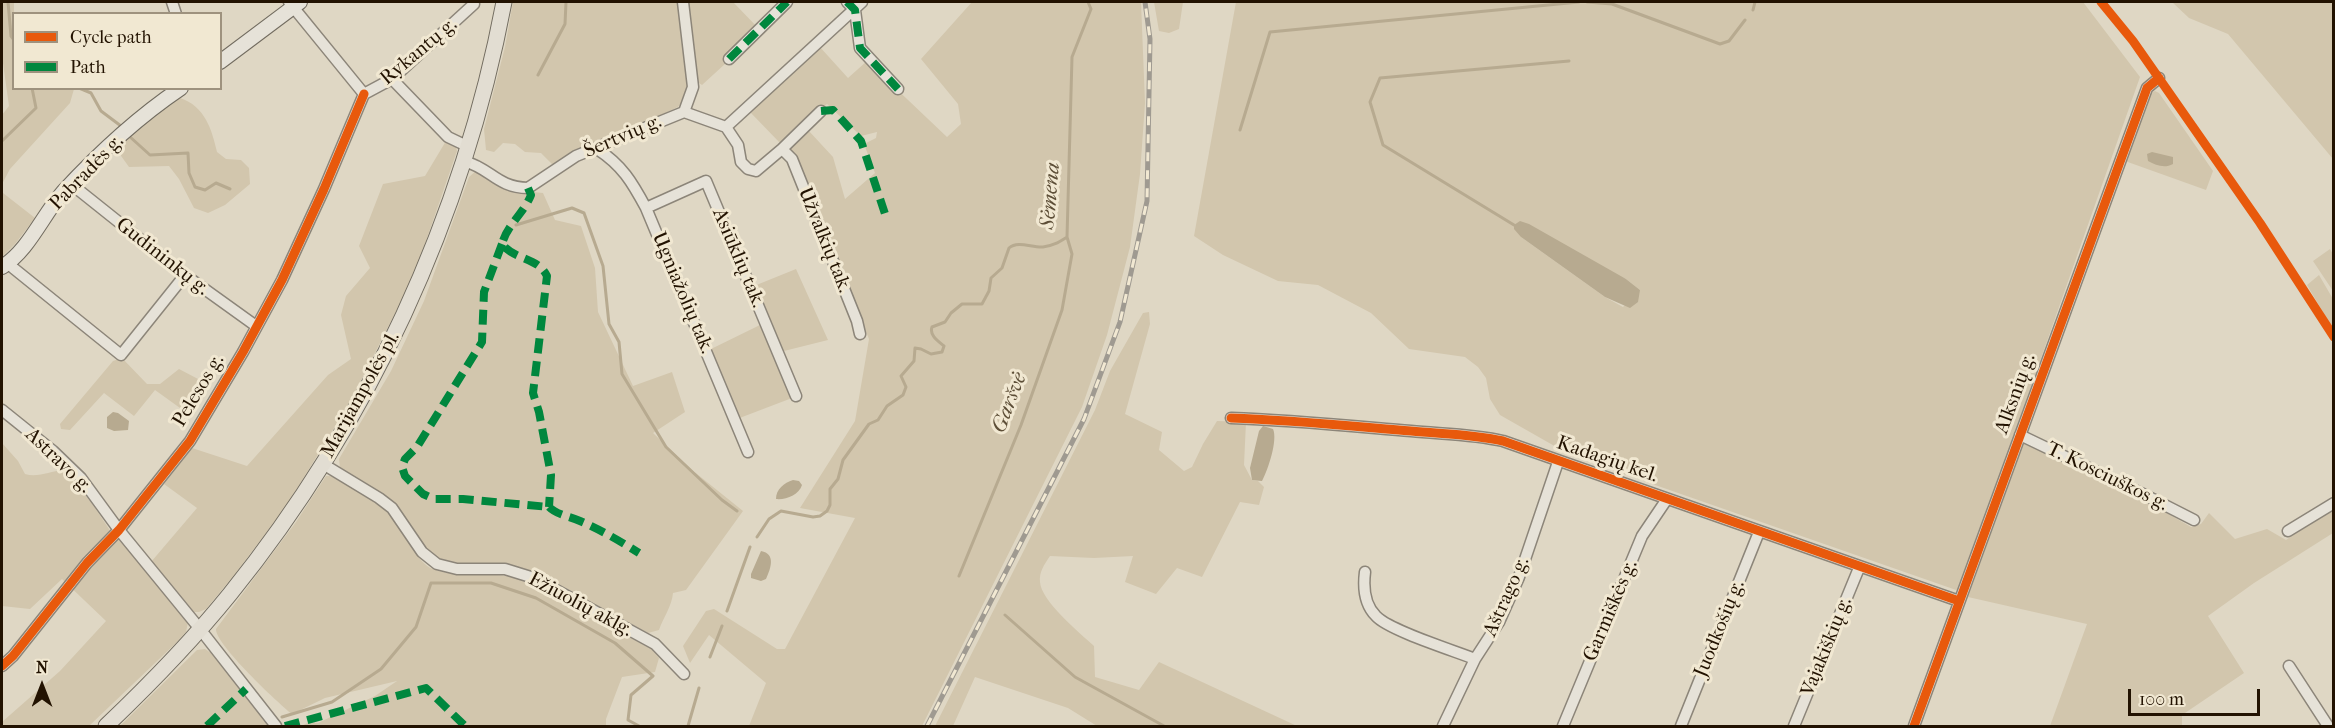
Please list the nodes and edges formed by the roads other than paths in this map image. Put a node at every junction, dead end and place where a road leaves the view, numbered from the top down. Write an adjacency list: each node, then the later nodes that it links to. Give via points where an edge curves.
1 (504, 2): 19 (main road, Marijampolės pl.)
2 (683, 2): 15 (street, Šertvių g., via 693,87)
3 (787, 2): 7 (street)
4 (294, 3): 8 (street); 13 (street, Rykantų g.)
5 (474, 4): 10 (street, Rykantų g.)
6 (855, 4): 11 (street, via 860,48); 16 (street)
7 (729, 59)
8 (222, 60)
9 (2159, 78): 29 (street, Alksnių g., via 2147,88)
10 (392, 79): 13 (street, Rykantų g.); 19 (street, Šertvių g.)
11 (898, 89)
12 (179, 90): 20 (street, Pabradės g., via 147,113)
13 (364, 94): 24 (street, Pelesos g., via 291,260)
14 (821, 111): 18 (street)
15 (684, 112): 16 (street); 17 (street, Šertvių g.)
16 (726, 127): 18 (street, via 748,169 756,171)
17 (597, 149): 19 (street, Šertvių g., via 576,156 528,188 503,184); 21 (street, Ugniažolių tak., via 620,166)
18 (782, 149): 25 (street, Užvalkių tak., via 792,159)
19 (467, 154): 32 (main road, Marijampolės pl., via 416,290 372,380)
20 (71, 184): 22 (street, Pabradės g.); 23 (street, Gudininkų g.)
21 (646, 208): 26 (street, Asiūklių tak., via 706,181); 30 (street, Ugniažolių tak.)
22 (4, 265): 23 (street, via 121,355)
23 (185, 275): 24 (street, Gudininkų g.)
24 (256, 326): 36 (street, Pelesos g., via 190,441)
25 (860, 334)
26 (796, 396)
27 (2, 410): 36 (street, Astravo g., via 81,478)
28 (1231, 418): 31 (street, Kadagių kel., via 1484,438)
29 (2020, 435): 35 (street, T. Kosciuškos g.); 41 (street, Alksnių g.)
30 (748, 452)
31 (1558, 462): 33 (street, Kadagių kel.); 43 (street, Aštrago g., via 1519,577)
32 (323, 464): 42 (main road, Marijampolės pl., via 294,510); 46 (street, Ežiuolių aklg., via 392,508 422,552 437,564 456,569 505,569 534,578 655,644)
33 (1667, 499): 38 (street, Kadagių kel.); 50 (street, Garmiškės g., via 1642,536)
34 (2334, 503): 37 (street)
35 (2194, 520)
36 (120, 530): 42 (street, Astravo g.); 44 (street, Pelesos g., via 87,563)
37 (2288, 531)
38 (1759, 532): 39 (street, Kadagių kel.); 51 (street, Juodkošių g.)
39 (1859, 568): 41 (street, Kadagių kel.); 52 (street, Vajakiškių g.)
40 (1365, 572): 43 (street, via 1363,590 1376,617)
41 (1959, 601): 53 (street, Alksnių g.)
42 (200, 629): 47 (main road, Marijampolės pl.); 48 (street, Astravo g.)
43 (1475, 659): 49 (street, Aštrago g.)
44 (2, 666)
45 (2289, 666): 54 (street)
46 (684, 674)
47 (106, 726)
48 (276, 726)
49 (1443, 726)
50 (1563, 726)
51 (1681, 726)
52 (1794, 726)
53 (1914, 726)
54 (2328, 726)

